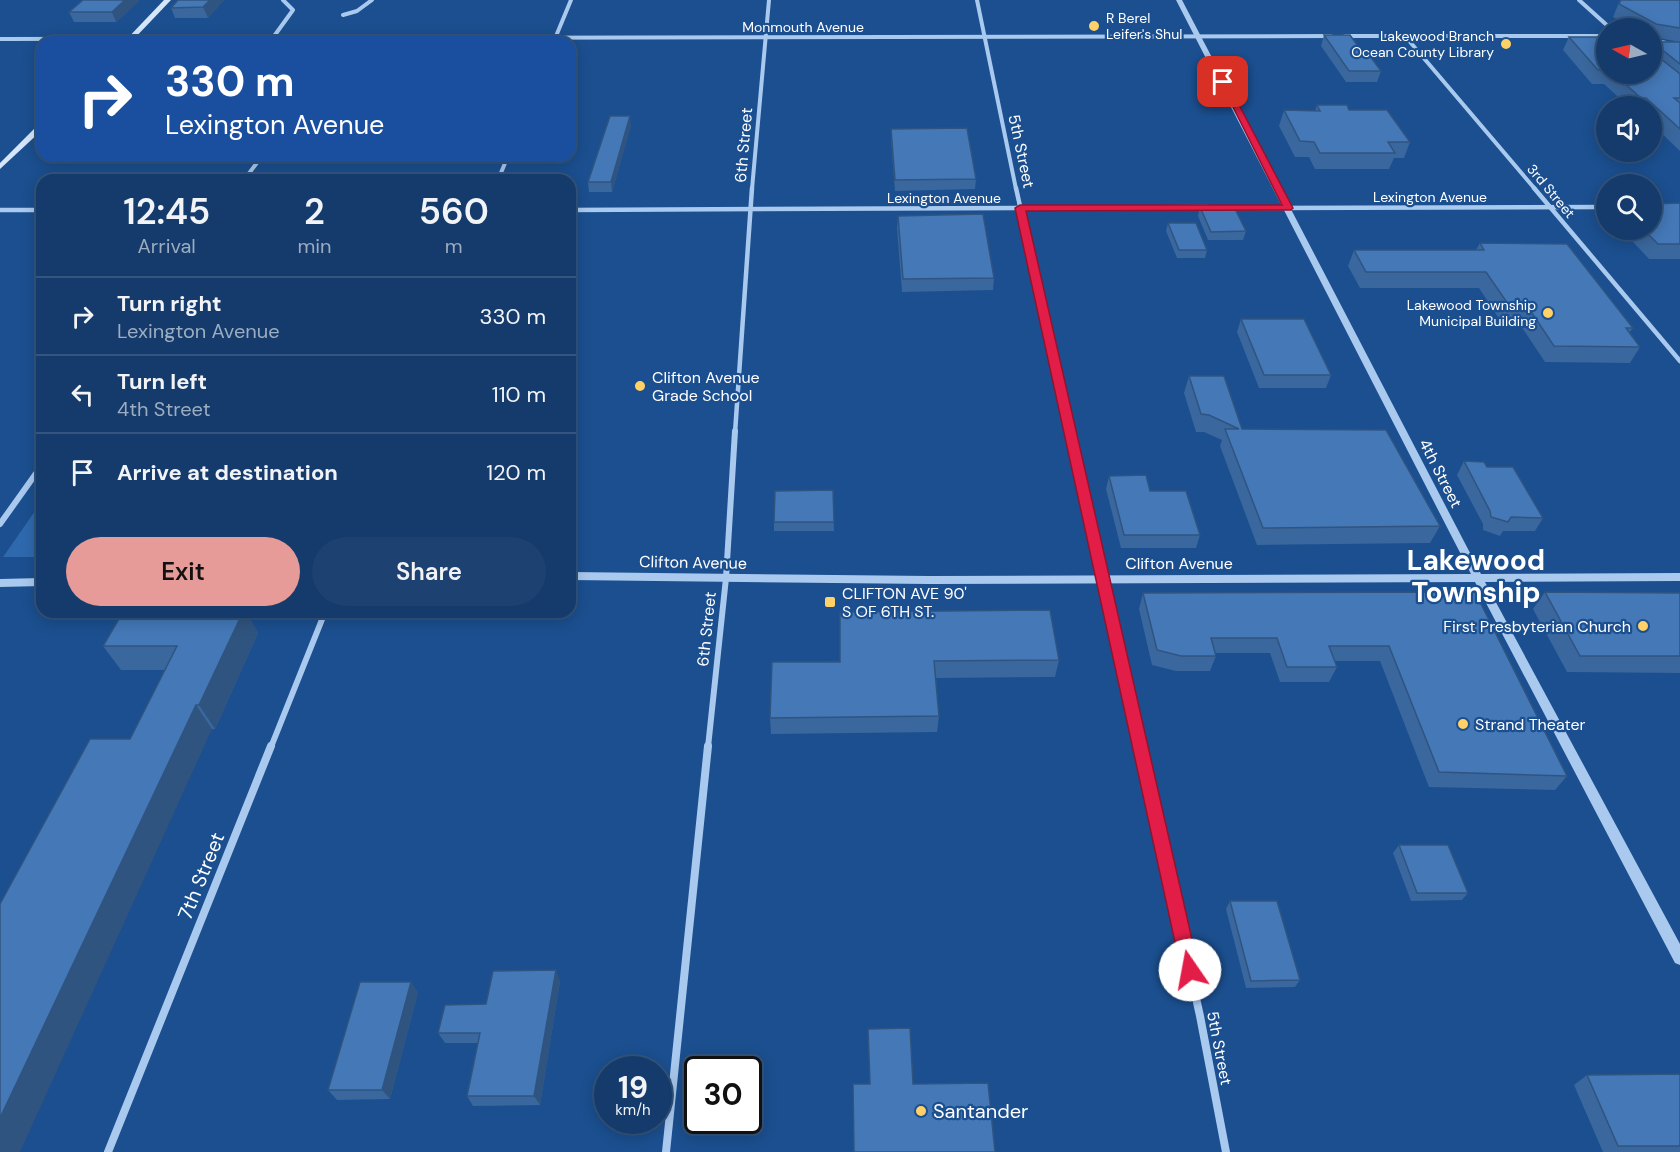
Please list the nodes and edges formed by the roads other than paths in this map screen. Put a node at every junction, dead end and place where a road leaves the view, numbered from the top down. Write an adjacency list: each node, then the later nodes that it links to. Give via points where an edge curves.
1 (168, 0): 11 (main road)
2 (283, 0): 12 (street, via 293,10)
3 (372, 0): 9 (street)
4 (571, 0): 13 (street)
5 (769, 0): 16 (street, 6th Street)
6 (977, 0): 17 (street, 5th Street)
7 (1179, 0): 18 (street, 4th Street)
8 (1579, 0): 10 (street)
9 (343, 15)
10 (1599, 18)
11 (132, 36)
12 (274, 36)
13 (557, 36)
14 (1405, 36): 15 (street, Monmouth Avenue); 18 (street, Monmouth Avenue); 26 (street, 3rd Street)
15 (1596, 36)
16 (766, 37): 17 (street, Monmouth Avenue); 21 (street, Monmouth Avenue); 33 (street, 6th Street)
17 (985, 37): 18 (street, Monmouth Avenue); 28 (street, 5th Street)
18 (1199, 37): 29 (street, 4th Street)
19 (0, 39): 20 (street, Monmouth Avenue)
20 (36, 39)
21 (576, 40)
22 (1662, 42): 23 (street)
23 (1680, 46)
24 (36, 132): 25 (main road)
25 (0, 167)
26 (1551, 207): 27 (street, Lexington Avenue); 29 (street, Lexington Avenue); 34 (street, 3rd Street)
27 (1596, 207)
28 (1020, 208): 29 (street, Lexington Avenue); 33 (street, Lexington Avenue); 40 (street, 5th Street)
29 (1288, 208): 41 (street, 4th Street)
30 (0, 210): 31 (street)
31 (36, 210)
32 (576, 210): 33 (street, Lexington Avenue)
33 (750, 210): 39 (street, 6th Street)
34 (1680, 362)
35 (36, 473): 36 (street)
36 (0, 524)
37 (576, 576): 39 (street, Clifton Avenue)
38 (1680, 577): 41 (street, Clifton Avenue)
39 (726, 578): 40 (street, Clifton Avenue); 47 (street, 6th Street)
40 (1103, 578): 41 (street, Clifton Avenue); 48 (street, 5th Street, via 1200,1016)
41 (1478, 578): 45 (street, 4th Street)
42 (36, 582): 43 (street)
43 (0, 583)
44 (323, 618): 46 (street, 7th Street)
45 (1680, 958)
46 (108, 1152)
47 (666, 1152)
48 (1226, 1152)

